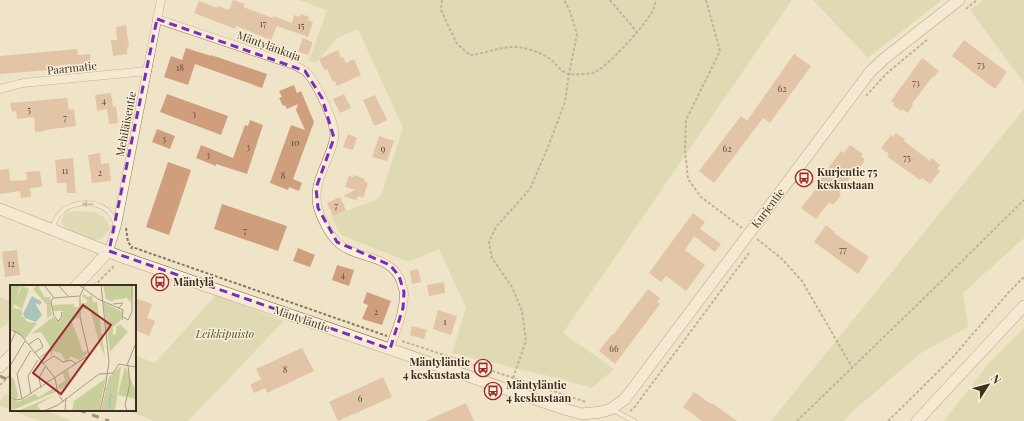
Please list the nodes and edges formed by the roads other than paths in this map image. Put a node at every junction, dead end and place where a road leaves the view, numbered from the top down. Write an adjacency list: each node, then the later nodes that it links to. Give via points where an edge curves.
1 (161, 0): 3 (street, Mehiläisentie)
2 (959, 0): 15 (street, Kurjentie, via 870,72 625,399)
3 (157, 19): 4 (street, Mehiläisentie); 12 (street, Mäntylänkuja, via 291,64 305,71 315,83 332,123 334,138 316,188 318,208 325,225 337,242 390,265 399,276 404,292 403,308)
4 (147, 71): 5 (street, Paarmatie, via 23,83); 7 (street, Mehiläisentie)
5 (0, 89)
6 (0, 209): 8 (street, Mäntyläntie)
7 (117, 225): 8 (lane, one-way to 8, via 109,211 103,207 77,204 62,210 57,216 54,223); 9 (street, Mehiläisentie)
8 (61, 234): 9 (street, Mäntyläntie)
9 (109, 251): 10 (street); 12 (street, Mäntyläntie)
10 (77, 285)
11 (1024, 306): 17 (street)
12 (390, 349): 15 (street, Mäntyläntie, via 582,414)
13 (10, 356): 14 (street)
14 (0, 367)
15 (606, 410): 16 (lane)
16 (634, 421)
17 (917, 421)

